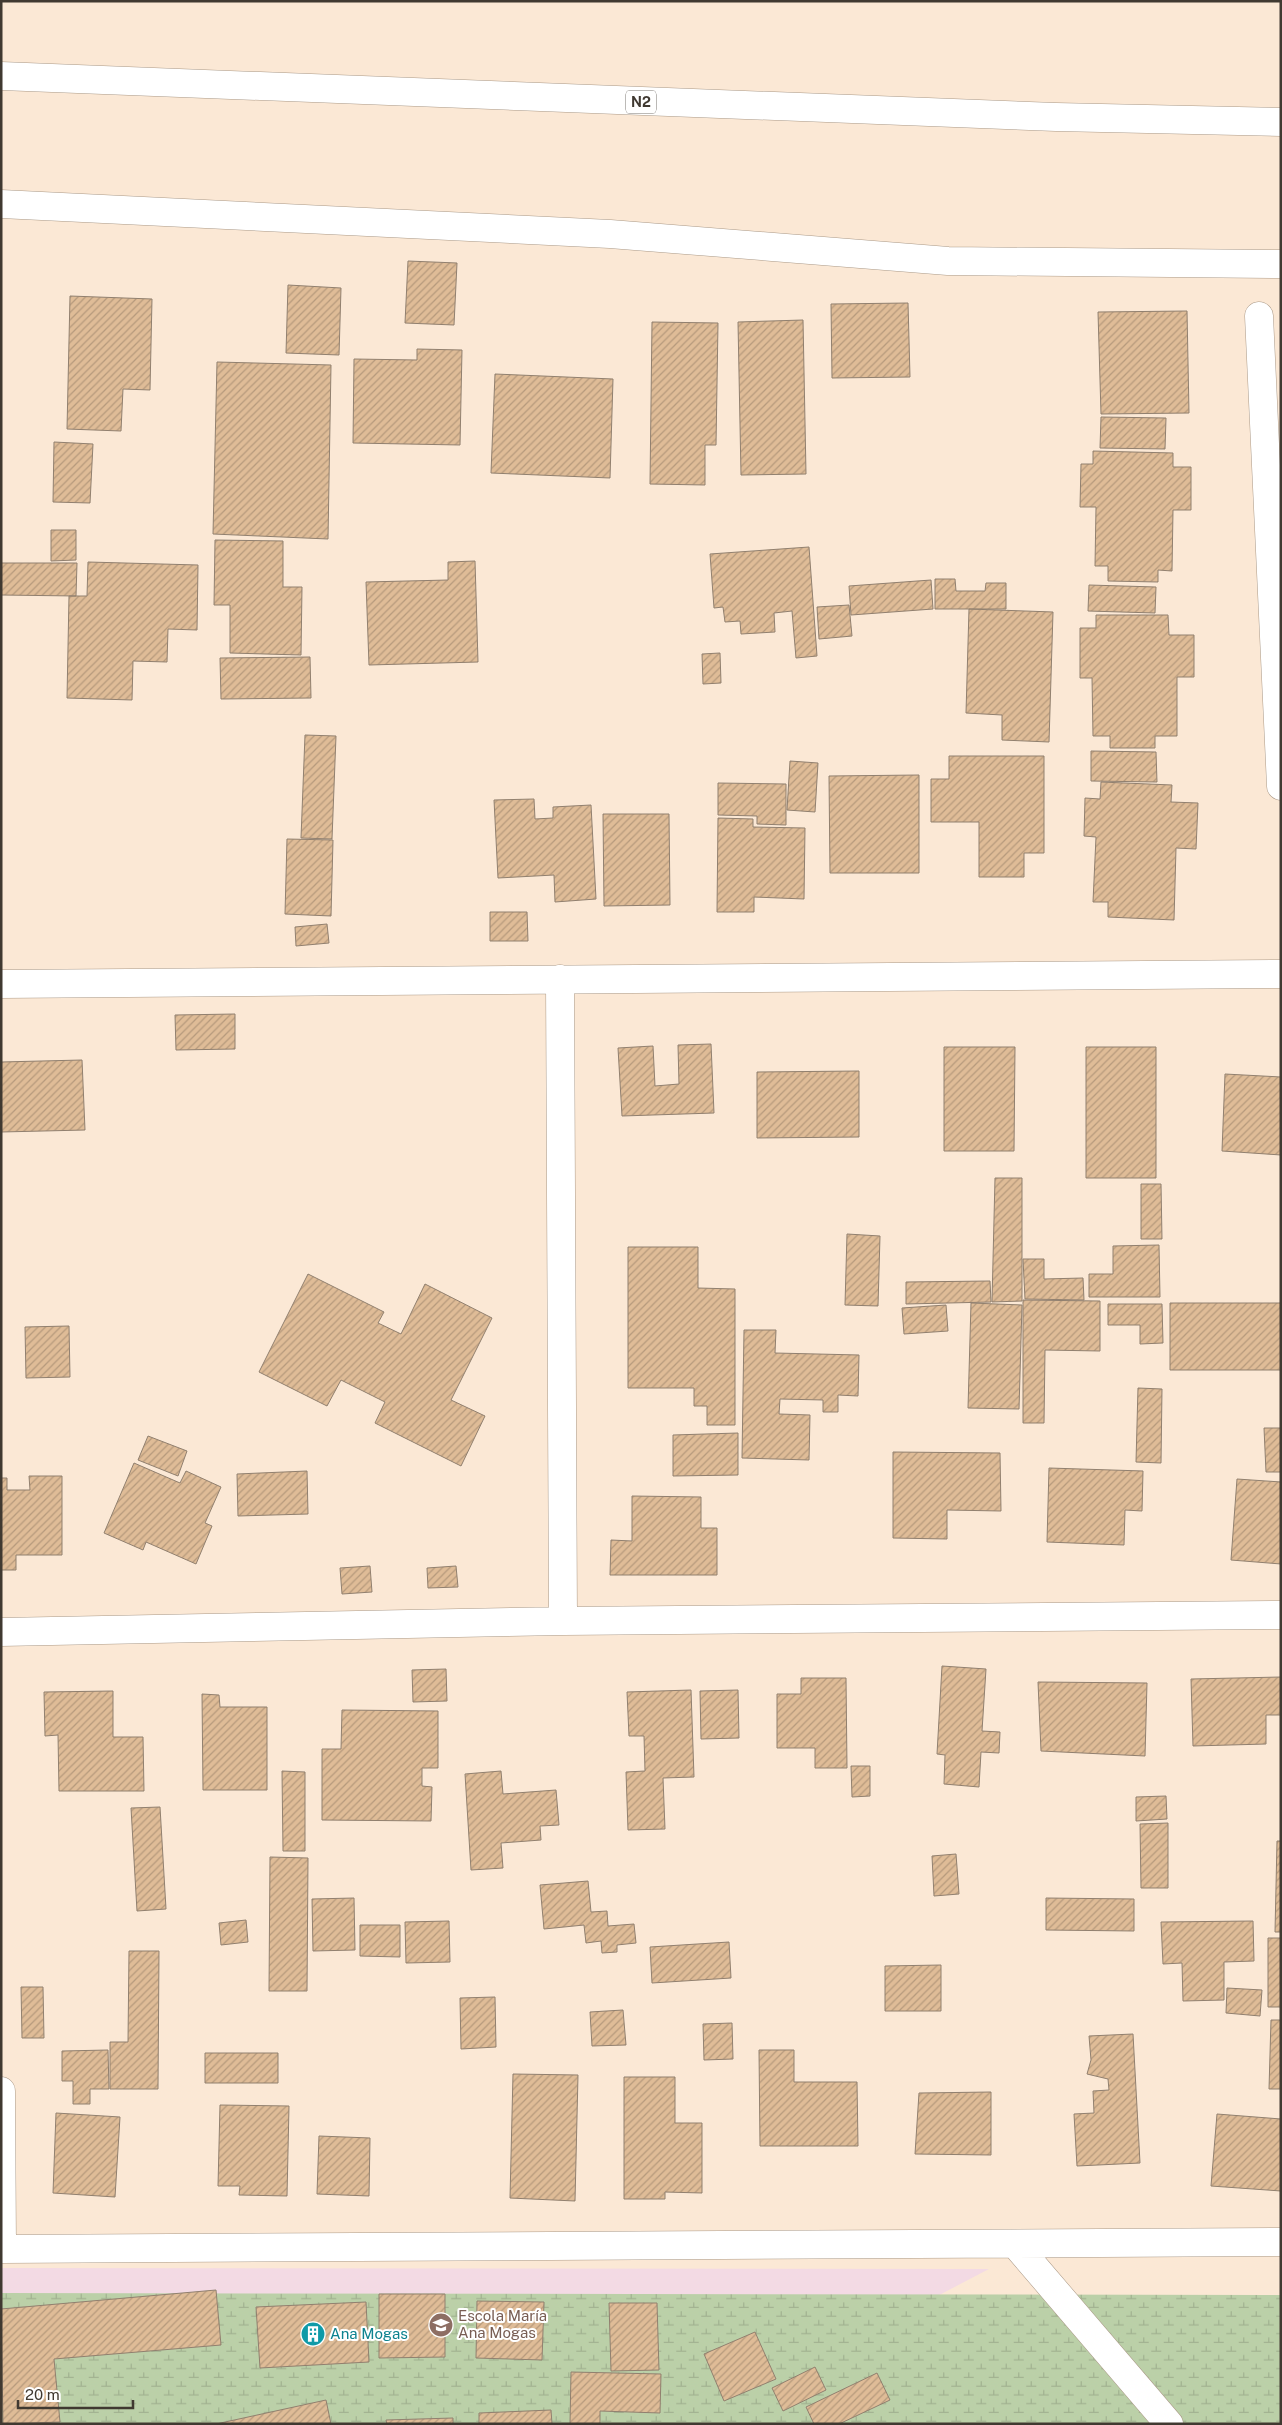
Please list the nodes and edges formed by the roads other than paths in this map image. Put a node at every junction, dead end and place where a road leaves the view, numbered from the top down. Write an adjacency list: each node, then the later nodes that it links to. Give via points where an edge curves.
1 (1, 76): 2 (street, N2, via 1056,117)
2 (1281, 122)
3 (1, 204): 4 (street, via 610,234 948,261)
4 (1281, 264)
5 (1259, 316): 6 (street)
6 (1281, 786)
7 (1281, 974): 8 (street)
8 (560, 980): 9 (street); 11 (street)
9 (1, 984)
10 (1281, 1614): 11 (street)
11 (563, 1621): 12 (street)
12 (1, 1632)
13 (1, 2090): 16 (street)
14 (1281, 2242): 15 (street)
15 (1016, 2244): 16 (street); 17 (street)
16 (2, 2249)
17 (1169, 2424)

